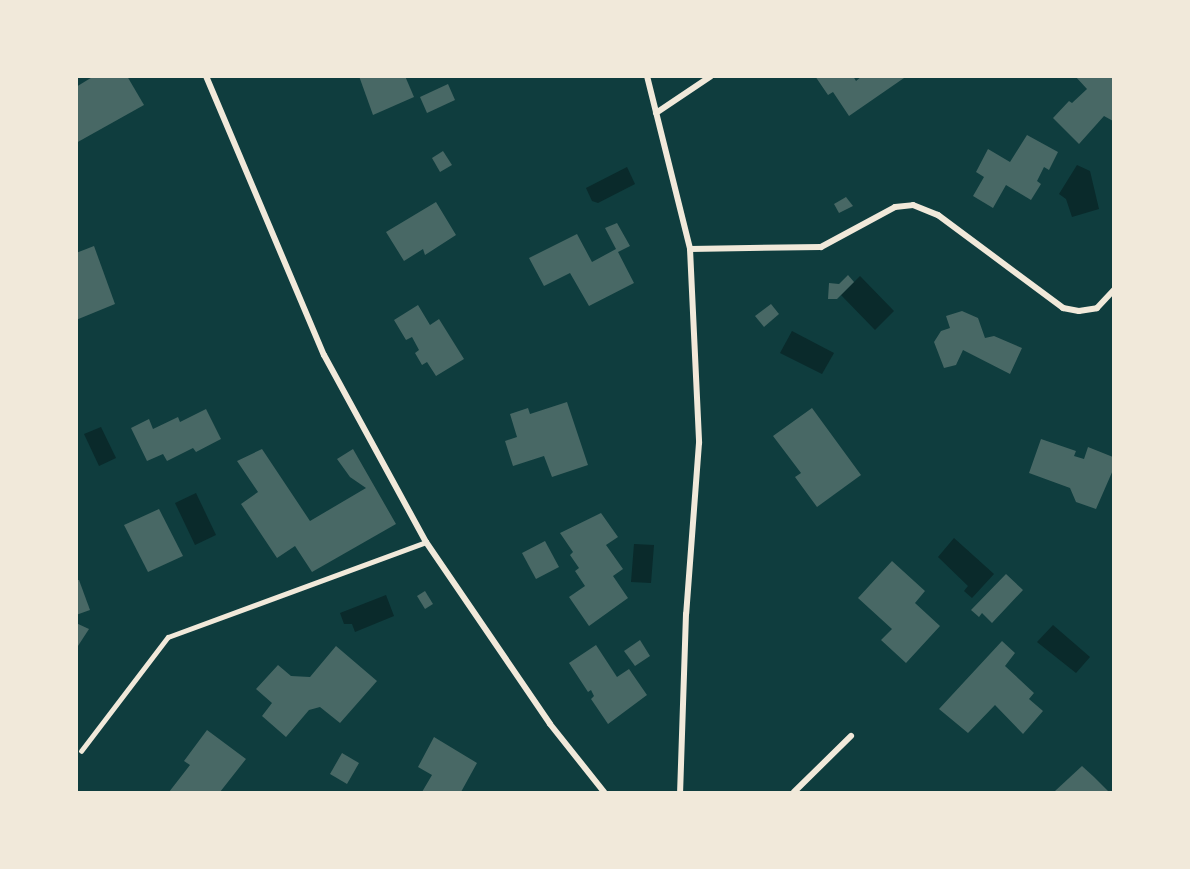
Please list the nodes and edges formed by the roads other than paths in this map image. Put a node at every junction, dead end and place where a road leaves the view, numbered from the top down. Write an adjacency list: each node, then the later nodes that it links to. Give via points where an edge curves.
1 (206, 76): 7 (street, via 324,355)
2 (647, 76): 4 (street)
3 (711, 76): 4 (street)
4 (656, 113): 5 (street)
5 (690, 249): 6 (street, via 821,247 895,207 913,206 938,215 1063,308 1097,308); 11 (street, via 699,444 686,614)
6 (1113, 290)
7 (426, 542): 9 (lane, via 168,637); 10 (street, via 550,724)
8 (851, 736): 12 (street)
9 (81, 751)
10 (604, 792)
11 (680, 792)
12 (794, 792)

